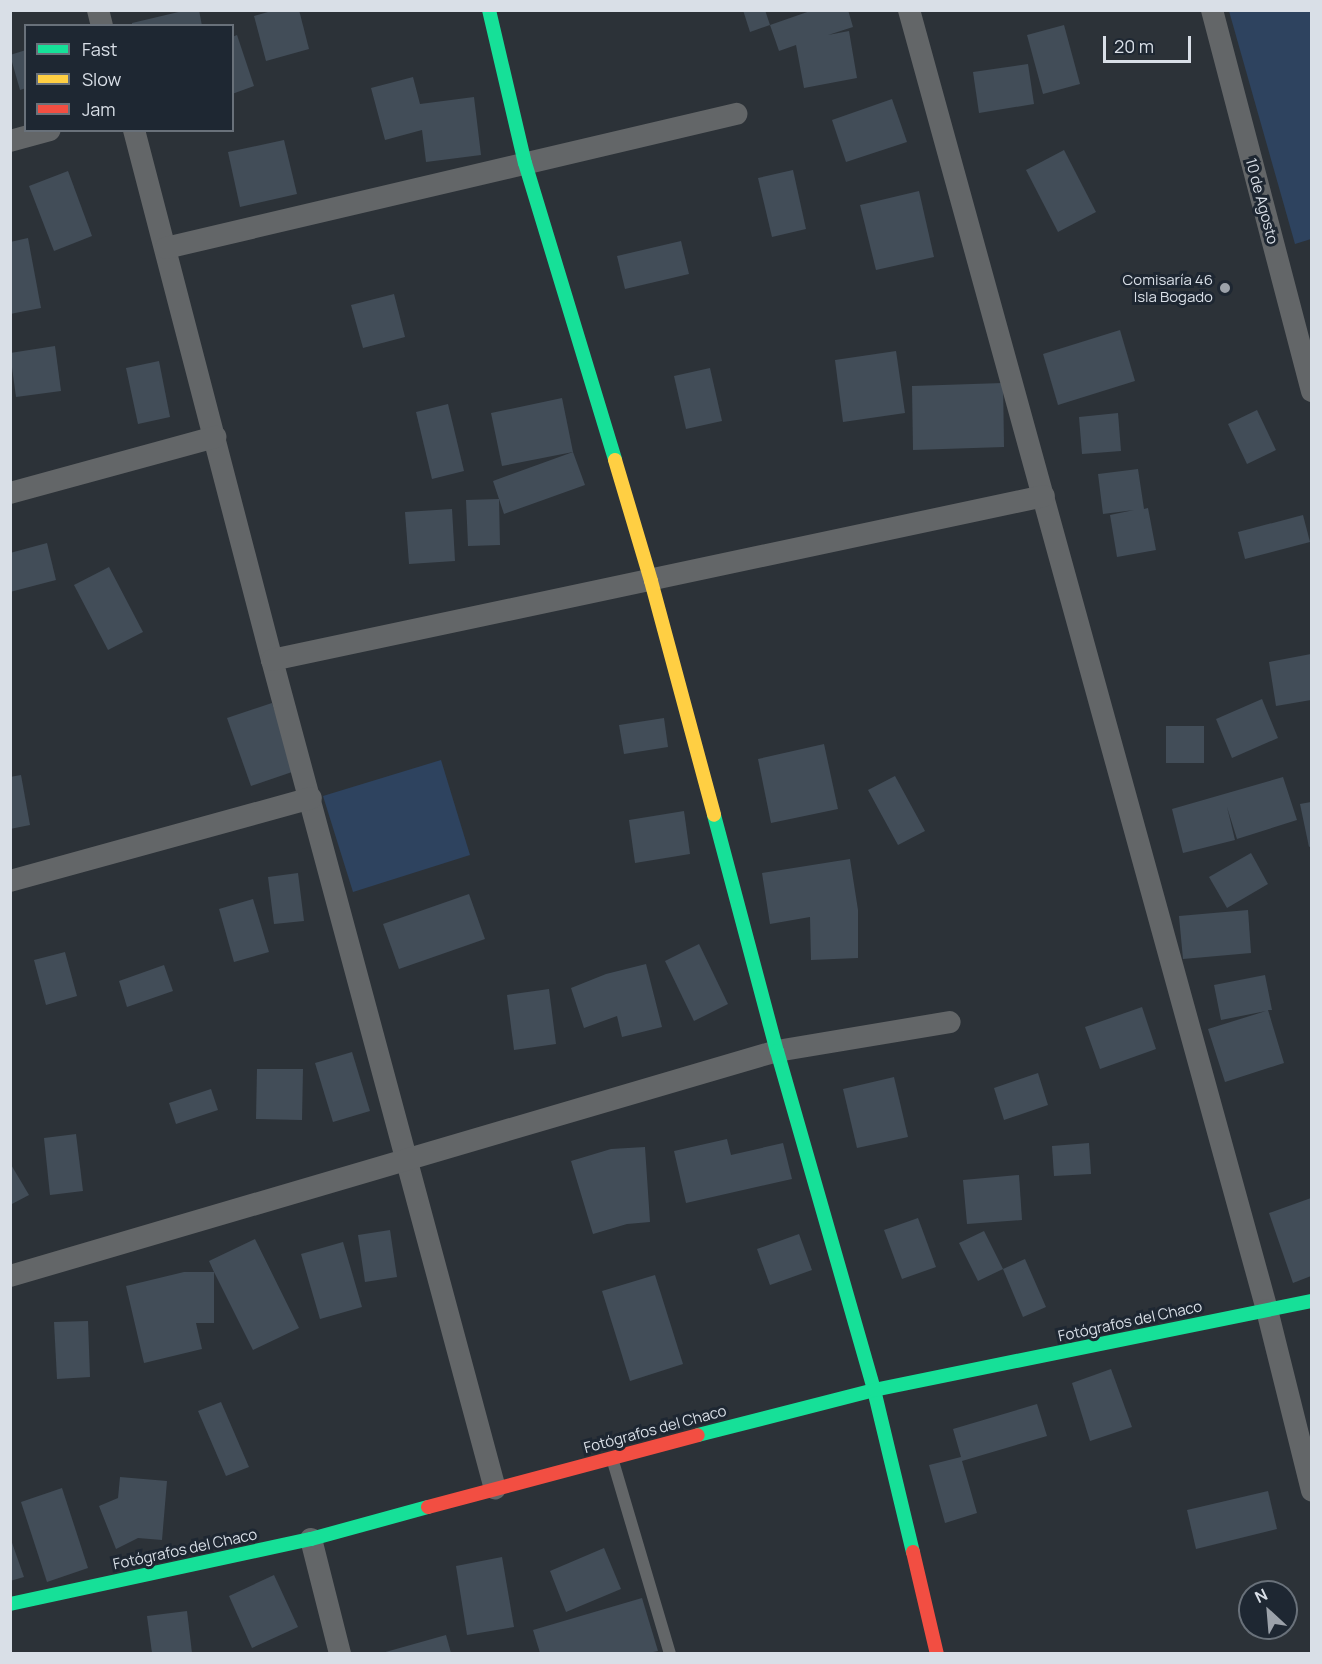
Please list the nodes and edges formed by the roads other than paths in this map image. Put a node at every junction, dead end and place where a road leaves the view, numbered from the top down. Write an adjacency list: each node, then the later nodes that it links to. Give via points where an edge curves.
1 (489, 10): 8 (street)
2 (909, 10): 13 (street)
3 (1212, 10): 10 (street, 10 de Agosto)
4 (736, 114): 8 (street)
5 (43, 132): 7 (street)
6 (135, 132): 9 (street)
7 (10, 141)
8 (525, 163): 9 (street); 14 (street)
9 (166, 248): 11 (street)
10 (1311, 392)
11 (215, 437): 12 (street); 15 (street)
12 (10, 493)
13 (1044, 496): 14 (street); 23 (street)
14 (651, 581): 15 (street); 19 (street)
15 (272, 660): 16 (street)
16 (311, 798): 17 (street); 20 (street)
17 (10, 881)
18 (950, 1022): 19 (street)
19 (777, 1051): 20 (street); 24 (street)
20 (406, 1159): 21 (street); 26 (street)
21 (10, 1276)
22 (1311, 1301): 23 (street, Fotógrafos del Chaco)
23 (1267, 1310): 24 (street, Fotógrafos del Chaco); 27 (street)
24 (874, 1390): 25 (street, Fotógrafos del Chaco); 32 (street)
25 (612, 1457): 26 (street, Fotógrafos del Chaco); 31 (lane)
26 (495, 1489): 28 (street, Fotógrafos del Chaco)
27 (1311, 1490)
28 (310, 1539): 29 (street, Fotógrafos del Chaco); 30 (street)
29 (10, 1604)
30 (340, 1653)
31 (670, 1653)
32 (937, 1653)

